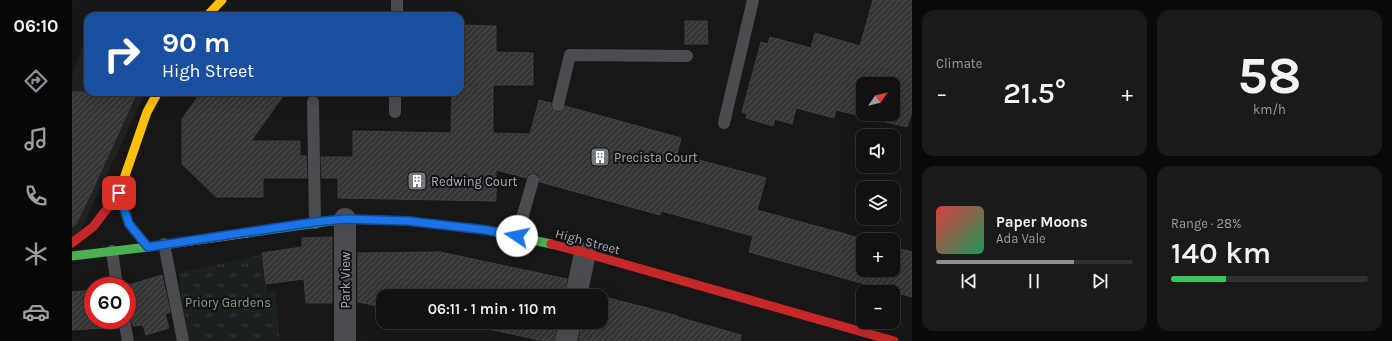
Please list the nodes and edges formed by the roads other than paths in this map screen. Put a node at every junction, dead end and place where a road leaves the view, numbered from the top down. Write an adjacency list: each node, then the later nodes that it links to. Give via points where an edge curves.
1 (222, 0): 4 (main road)
2 (397, 0): 5 (lane)
3 (753, 0): 12 (lane)
4 (211, 12)
5 (397, 12)
6 (687, 56): 10 (lane, via 570,55)
7 (156, 96): 14 (main road)
8 (395, 96): 11 (lane)
9 (313, 102): 16 (lane)
10 (558, 104)
11 (395, 112)
12 (724, 123)
13 (532, 180): 17 (lane)
14 (119, 193): 18 (main road, via 93,227); 20 (main road, via 129,224)
15 (345, 219): 16 (main road, High Street); 17 (main road, High Street, via 408,221); 30 (street, Park View)
16 (315, 222): 19 (main road, High Street)
17 (517, 236): 22 (main road, High Street)
18 (72, 243)
19 (164, 244): 20 (main road, High Street); 29 (lane)
20 (148, 247): 21 (main road, High Street)
21 (112, 251): 23 (main road, High Street); 24 (lane)
22 (585, 253): 25 (street); 32 (main road, High Street)
23 (72, 256)
24 (116, 277)
25 (577, 289)
26 (126, 329): 28 (lane)
27 (569, 329): 31 (street)
28 (128, 341)
29 (183, 341)
30 (345, 341)
31 (566, 341)
32 (894, 341)

